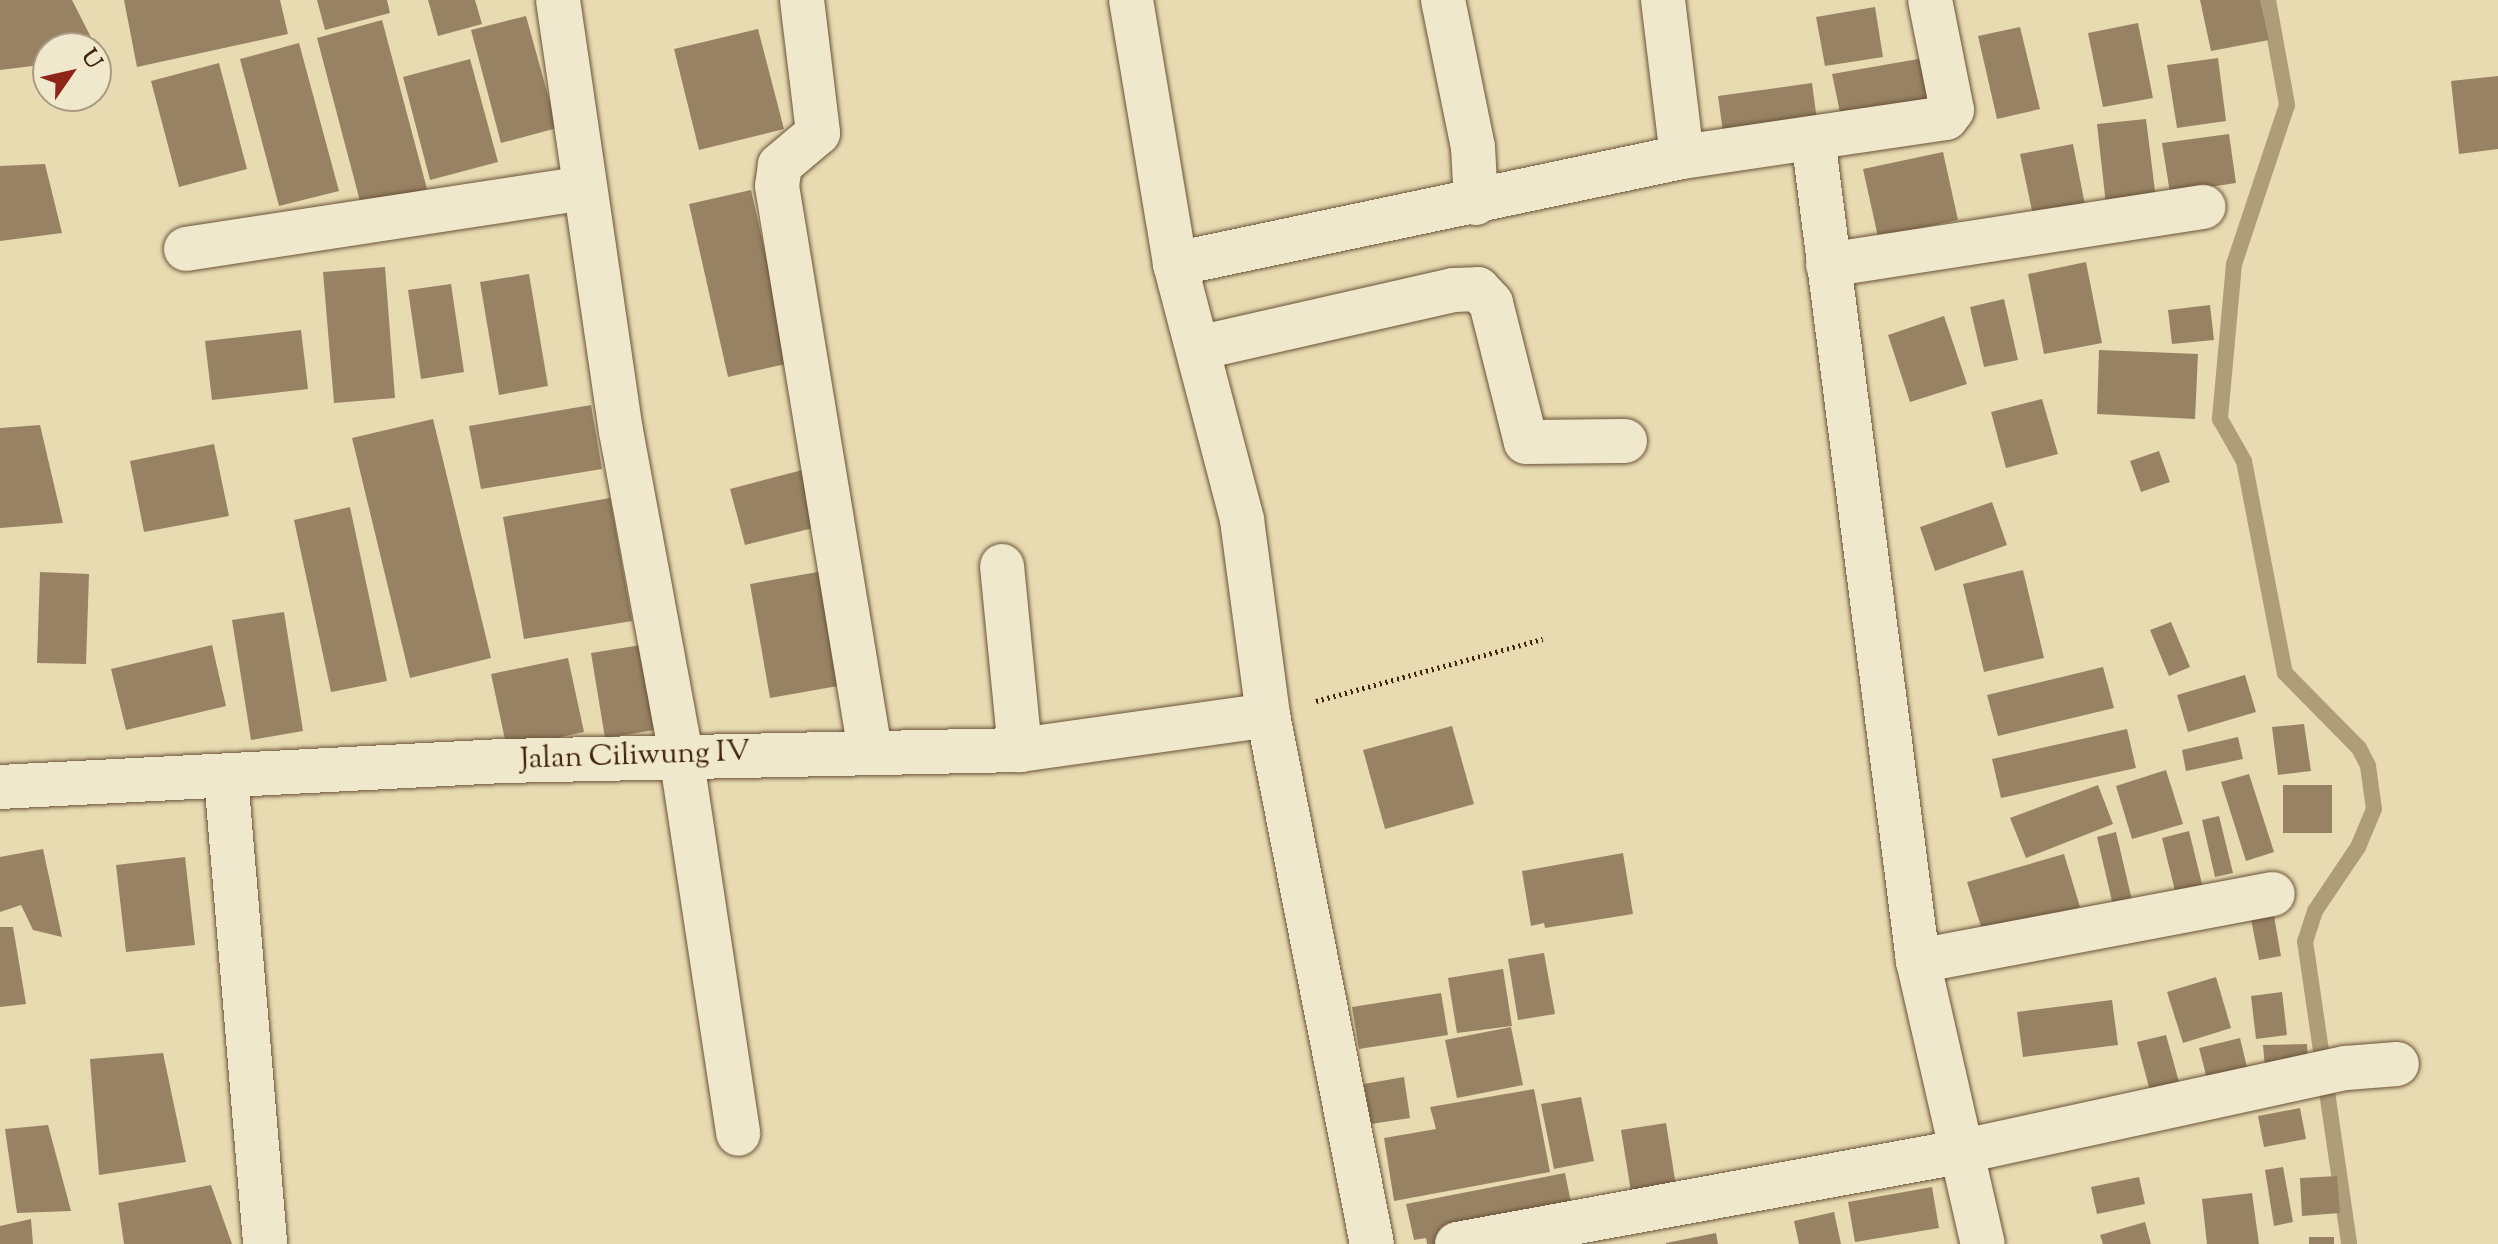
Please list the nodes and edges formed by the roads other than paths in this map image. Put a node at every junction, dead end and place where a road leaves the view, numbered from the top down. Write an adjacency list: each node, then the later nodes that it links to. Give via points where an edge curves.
1 (558, 0): 9 (street)
2 (802, 0): 20 (street, via 818,133 780,165 777,186)
3 (1131, 0): 13 (street)
4 (1443, 0): 10 (street, via 1473,147)
5 (1663, 0): 8 (street)
6 (1930, 0): 7 (street, via 1950,115)
7 (1813, 138): 8 (street); 14 (street)
8 (1682, 157): 10 (street)
9 (584, 188): 12 (street); 21 (street)
10 (1476, 203): 13 (street)
11 (2204, 207): 14 (street)
12 (186, 249)
13 (1175, 264): 15 (street)
14 (1828, 265): 25 (street)
15 (1198, 348): 16 (street, via 1453,290 1478,289 1491,303 1526,442); 18 (street, via 1242,520)
16 (1625, 441)
17 (1002, 566): 19 (street)
18 (1268, 715): 19 (street, Jalan Ciliwung IV); 30 (street)
19 (1020, 750): 20 (street, Jalan Ciliwung IV)
20 (870, 751): 21 (street, Jalan Ciliwung IV)
21 (681, 755): 22 (street, Jalan Ciliwung IV); 27 (street)
22 (226, 777): 23 (street, Jalan Ciliwung IV); 29 (street)
23 (0, 787)
24 (2273, 894): 25 (street)
25 (1918, 961): 28 (street)
26 (2397, 1064): 28 (street, via 2327,1073)
27 (738, 1134)
28 (1964, 1151): 31 (street); 32 (street)
29 (265, 1244)
30 (1372, 1244)
31 (1457, 1244)
32 (1983, 1244)

